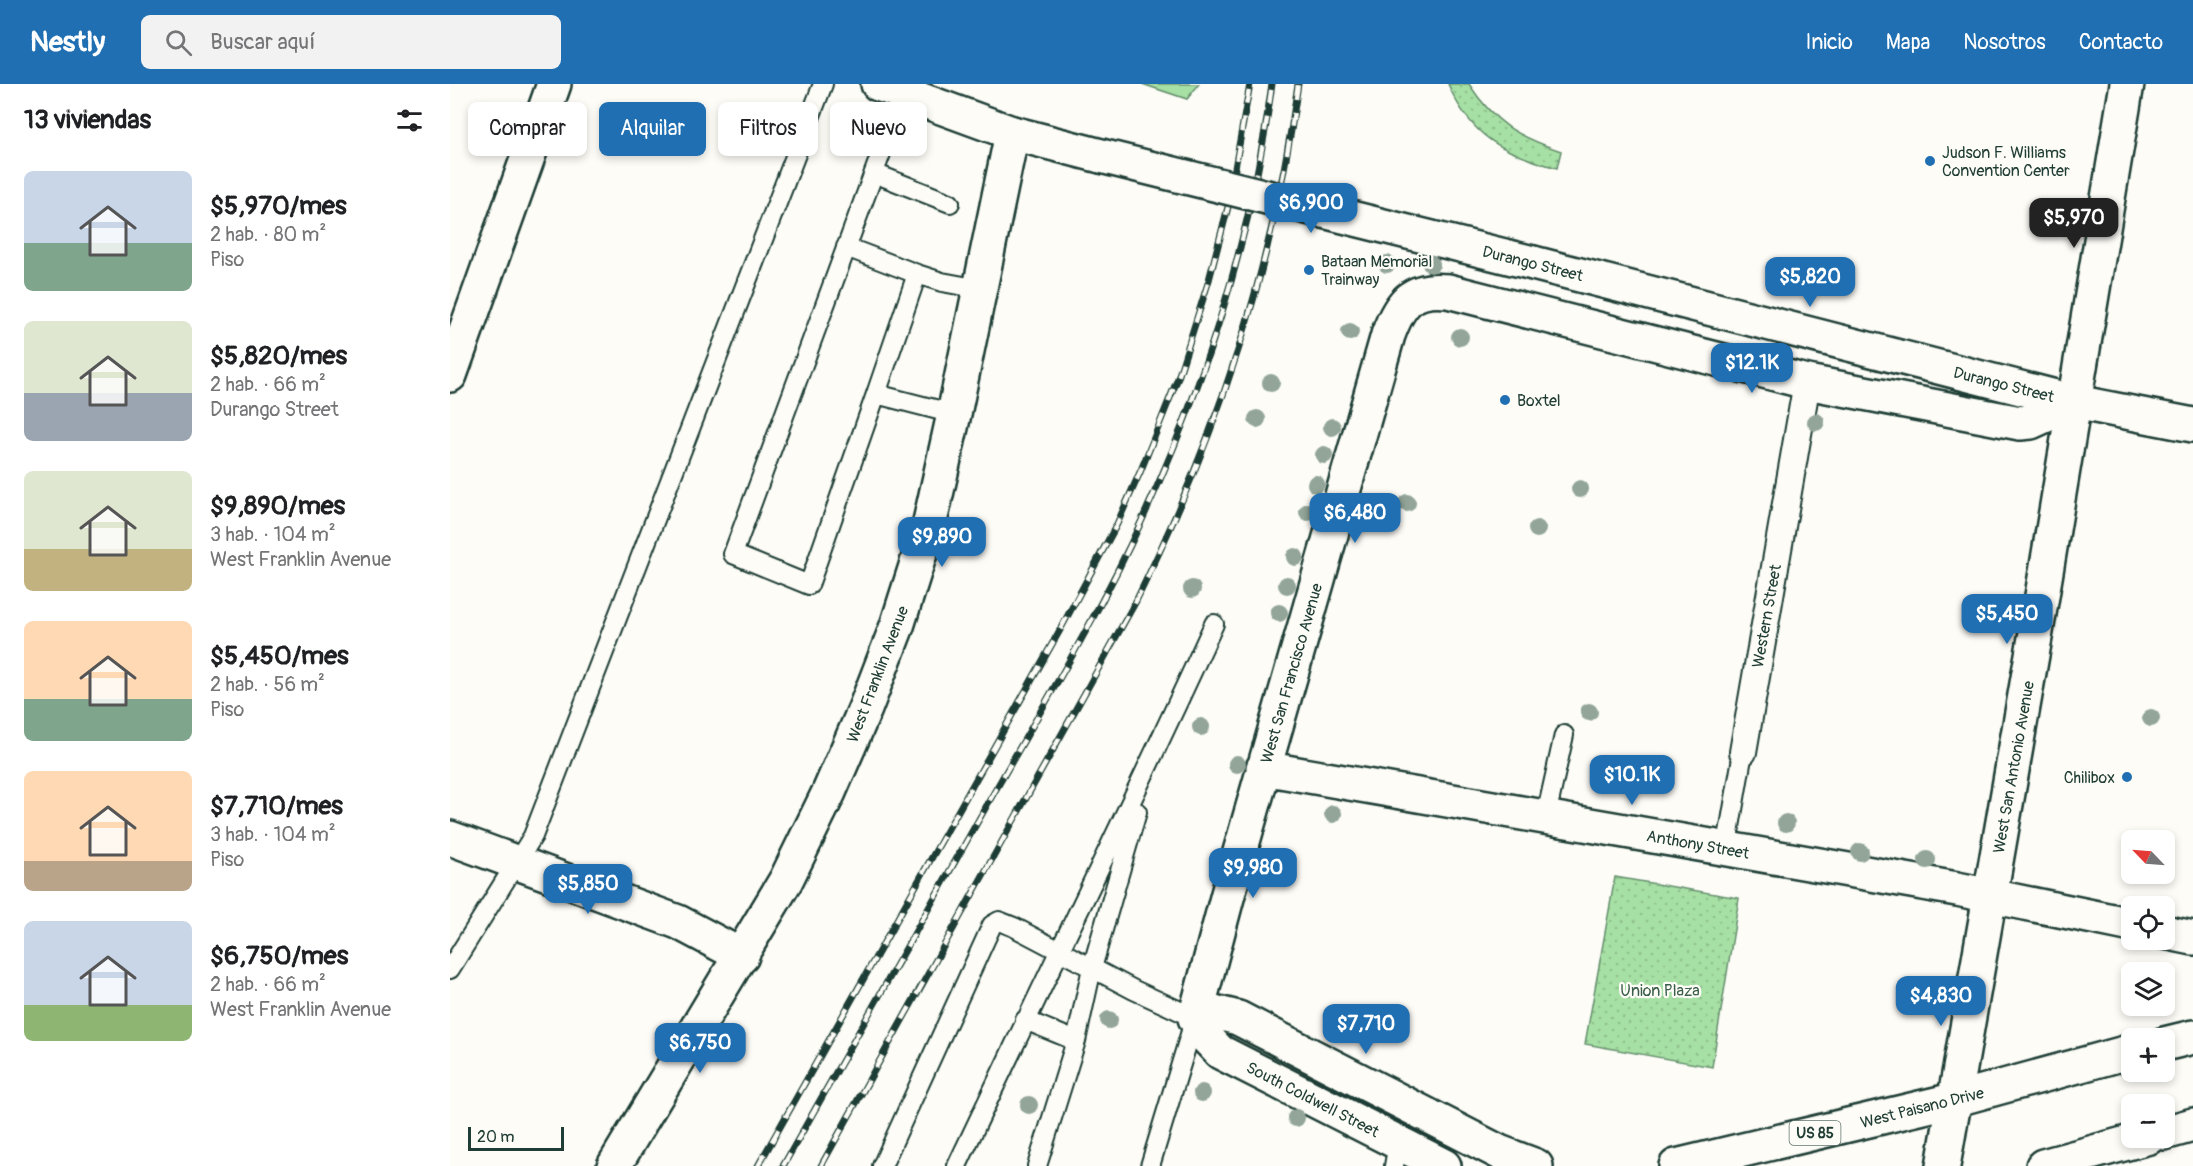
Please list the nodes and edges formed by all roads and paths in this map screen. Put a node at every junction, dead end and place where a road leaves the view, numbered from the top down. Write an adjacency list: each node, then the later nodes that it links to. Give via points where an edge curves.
1 (554, 84): 11 (street)
2 (823, 84): 25 (lane, via 533,836)
3 (2127, 84): 14 (street, West San Antonio Avenue)
4 (890, 89): 5 (street, Durango Street); 6 (lane)
5 (1012, 133): 10 (street, West Franklin Avenue); 14 (street, Durango Street, bridge)
6 (874, 173): 7 (lane); 8 (lane)
7 (950, 203)
8 (846, 247): 9 (lane); 13 (lane, via 733,554 809,585)
9 (917, 274): 10 (lane); 13 (lane)
10 (980, 289): 15 (street, West Franklin Avenue)
11 (450, 375)
12 (1807, 382): 14 (street, via 2020,423); 19 (street, Western Street); 21 (street, West San Francisco Avenue, via 1448,291 1420,292 1408,299 1398,310 1388,334)
13 (876, 394): 15 (lane)
14 (2075, 402): 16 (street, Durango Street); 26 (street, West San Antonio Avenue)
15 (954, 414): 31 (street, West Franklin Avenue, via 930,522 865,709 786,880)
16 (2193, 424)
17 (1214, 624): 20 (lane)
18 (1564, 735): 22 (lane)
19 (1743, 752): 24 (lane, Western Street)
20 (1150, 764): 30 (lane); 32 (lane)
21 (1263, 768): 22 (street, Anthony Street); 34 (street, West San Francisco Avenue)
22 (1546, 816): 24 (street, Anthony Street)
23 (450, 838): 25 (street)
24 (1726, 850): 26 (street, Anthony Street)
25 (517, 862): 31 (street, via 678,922); 33 (lane)
26 (1991, 896): 27 (street, Anthony Street); 40 (street, West San Antonio Avenue)
27 (2121, 923)
28 (2175, 934): 29 (street)
29 (2193, 938)
30 (1061, 952): 32 (lane); 35 (lane); 46 (lane, via 999,921 992,925)
31 (742, 956): 45 (street, West Franklin Avenue)
32 (1092, 968): 34 (lane); 37 (lane)
33 (450, 969)
34 (1195, 1018): 44 (street, South Coldwell Street, via 1202,1033 1220,1052); 49 (lane); 51 (street, via 1210,1011 1238,1018 1499,1152)
35 (1025, 1020): 37 (lane); 47 (lane)
36 (2193, 1037): 38 (street)
37 (1076, 1041): 48 (lane)
38 (2175, 1041)
39 (2121, 1054): 40 (street, West Paisano Drive / US 85)
40 (1953, 1100): 52 (street, West Paisano Drive / US 85); 53 (street, West San Antonio Avenue)
41 (2193, 1125): 42 (street)
42 (2175, 1130)
43 (2121, 1145): 54 (street)
44 (1396, 1154): 50 (street, South Coldwell Street)
45 (614, 1166)
46 (882, 1166)
47 (957, 1166)
48 (1037, 1166)
49 (1150, 1166)
50 (1444, 1166)
51 (1536, 1166)
52 (1676, 1166)
53 (1943, 1166)
54 (2043, 1166)

